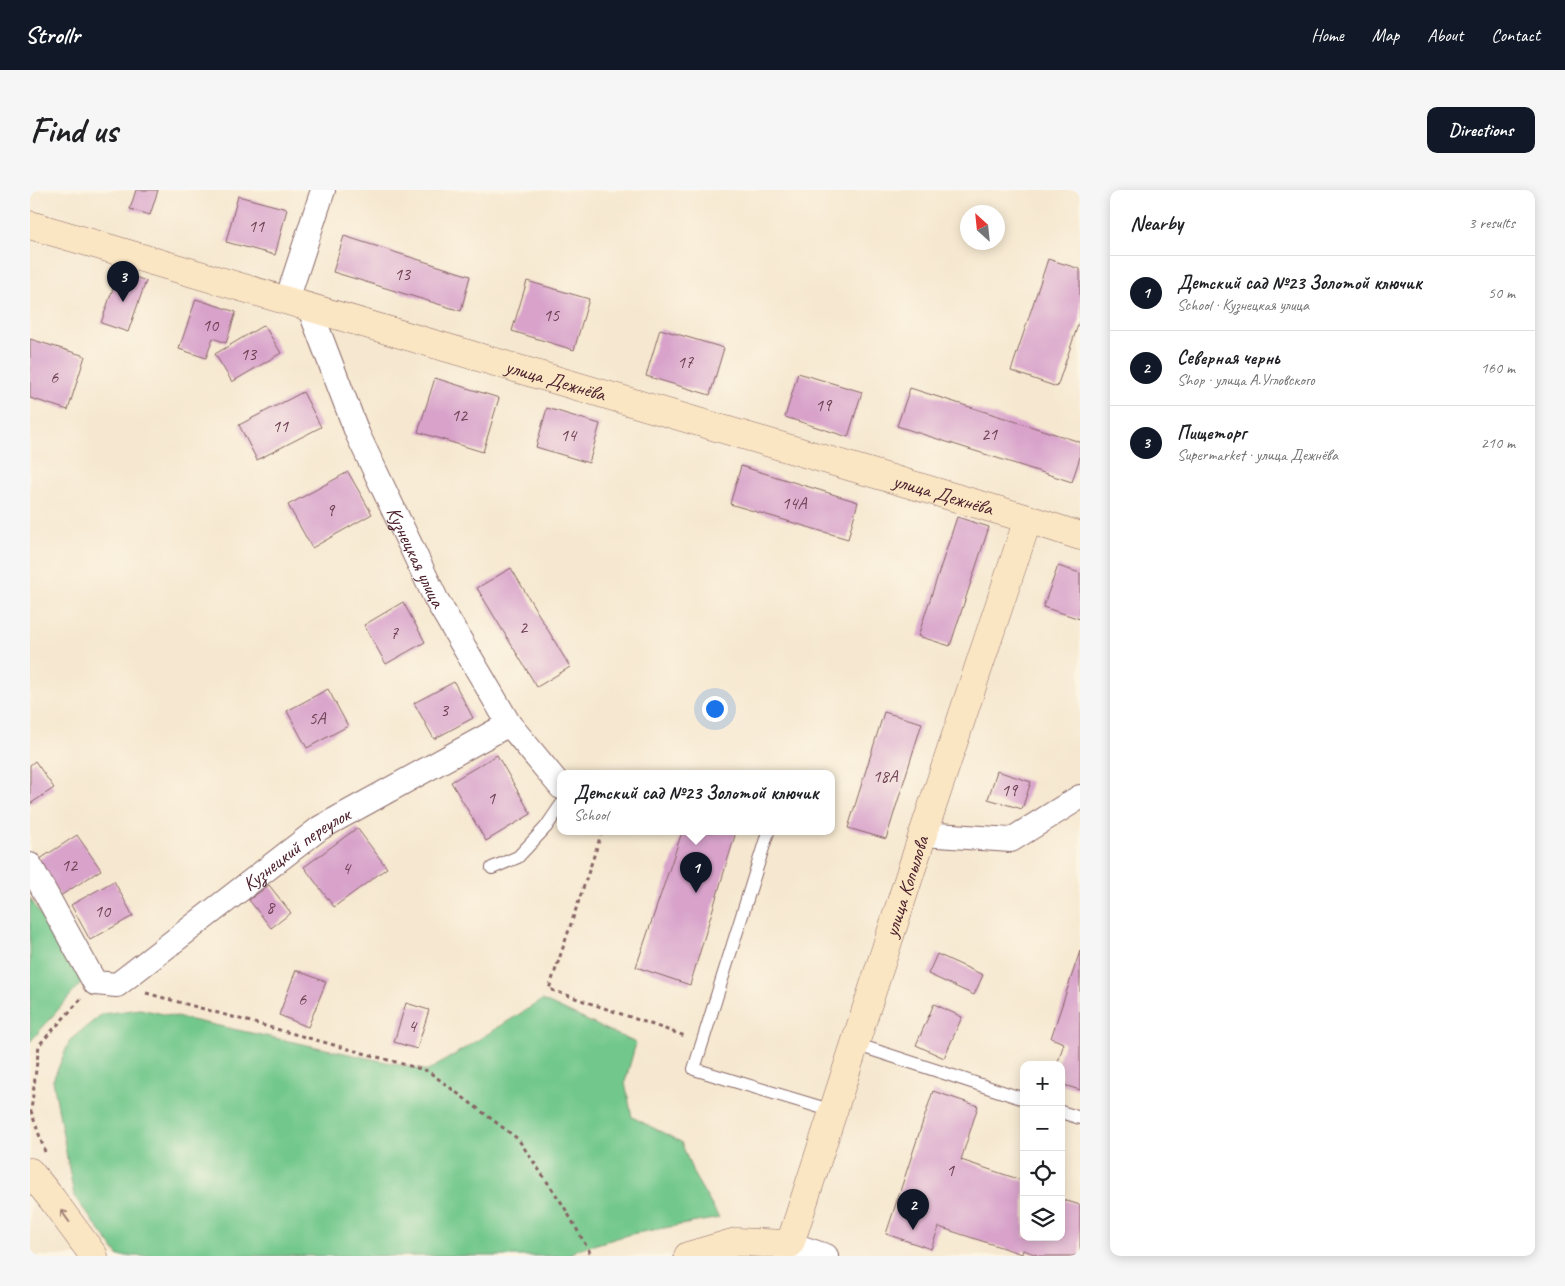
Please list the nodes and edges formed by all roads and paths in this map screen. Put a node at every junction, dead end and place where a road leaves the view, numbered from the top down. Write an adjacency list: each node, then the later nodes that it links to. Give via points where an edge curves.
1 (323, 190): 3 (street)
2 (30, 225): 3 (main road, улица Дежнёва)
3 (298, 304): 4 (main road, улица Дежнёва); 6 (street, Кузнецкая улица, via 436,599)
4 (1028, 519): 5 (main road, улица Дежнёва); 10 (main road, улица Копылова)
5 (1080, 536)
6 (509, 724): 7 (street, Кузнецкая улица); 15 (street, Кузнецкий переулок, via 320,828)
7 (557, 782)
8 (1080, 797): 10 (street, via 1012,840)
9 (557, 811): 14 (lane, via 518,857)
10 (923, 834): 17 (main road, улица Копылова)
11 (601, 835): 16 (path, via 549,989)
12 (767, 835): 16 (lane)
13 (30, 865): 15 (street)
14 (492, 868)
15 (106, 984): 22 (path, via 39,1045 31,1111); 25 (path, via 428,1071 518,1138 564,1205)
16 (702, 1042): 19 (lane, via 694,1069)
17 (855, 1044): 18 (lane); 19 (main road, улица Копылова)
18 (1020, 1098)
19 (833, 1111): 23 (main road, улица Копылова)
20 (1065, 1113): 21 (lane)
21 (1080, 1118)
22 (39, 1166): 24 (main road, one-way to 22, via 52,1199)
23 (788, 1250): 26 (main road, via 736,1242); 27 (street)
24 (94, 1256)
25 (592, 1256)
26 (688, 1256)
27 (826, 1256)

